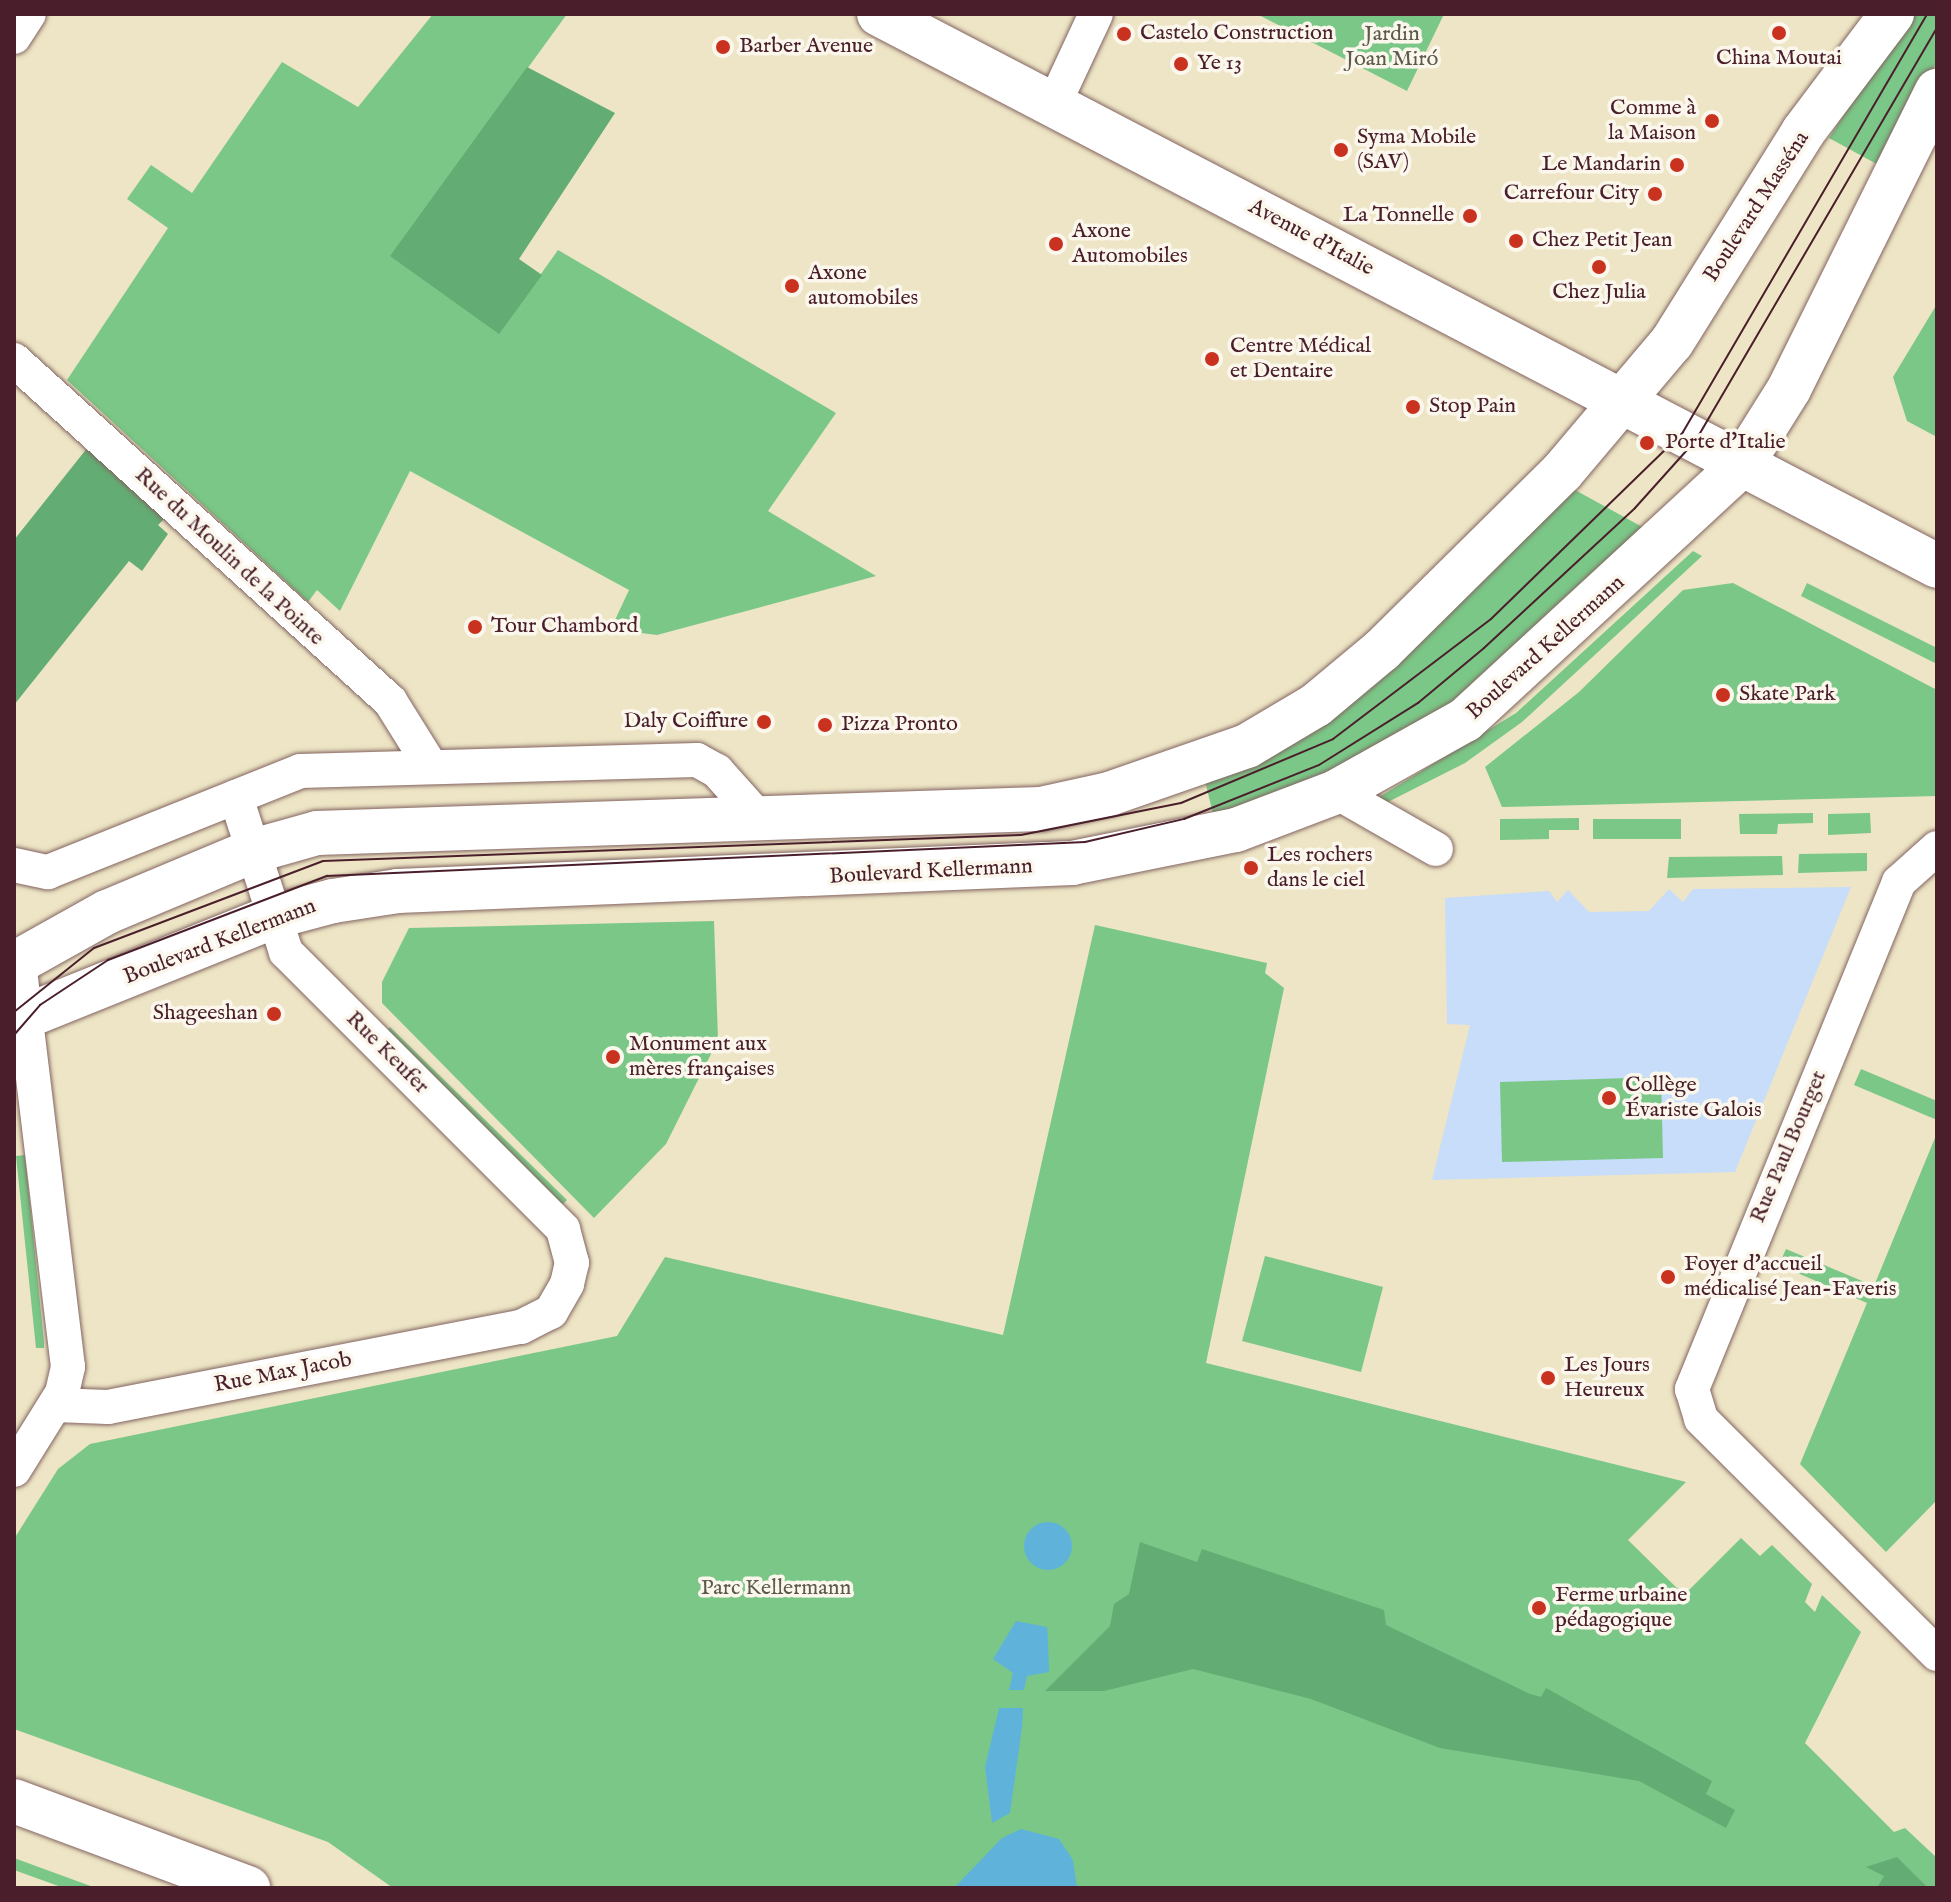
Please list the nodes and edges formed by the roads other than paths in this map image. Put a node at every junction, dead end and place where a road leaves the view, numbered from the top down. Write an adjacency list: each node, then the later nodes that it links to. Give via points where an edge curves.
1 (29, 14): 5 (street)
2 (879, 14): 7 (main road, Avenue d'Italie)
3 (1096, 14): 7 (street)
4 (1892, 14): 9 (main road, Boulevard Masséna, via 1803,132 1672,342)
5 (14, 37)
6 (1937, 91): 10 (main road, via 1789,389)
7 (1054, 104): 9 (main road, Avenue d'Italie)
8 (14, 360): 12 (street, Rue du Moulin de la Pointe, via 390,701)
9 (1624, 401): 10 (main road, Avenue d'Italie); 15 (main road, via 1562,472 1382,650 1316,705 1247,746 1109,794 1041,809)
10 (1742, 464): 11 (main road, Avenue d'Italie); 13 (main road, Boulevard Kellermann, via 1465,720)
11 (1937, 566)
12 (430, 765): 14 (street, via 300,771); 15 (street, via 697,760 717,771)
13 (1336, 792): 17 (street); 20 (main road, Boulevard Kellermann, via 1236,830 1072,863 398,891)
14 (236, 797): 18 (street, Rue Keufer); 19 (street, via 48,872)
15 (761, 820): 18 (main road, via 349,831)
16 (1937, 848): 26 (street, Rue Paul Bourget, via 1899,882 1692,1389 1701,1419)
17 (1436, 849)
18 (253, 851): 20 (street, Rue Keufer); 21 (main road, via 107,912)
19 (16, 866)
20 (273, 917): 22 (main road, Boulevard Kellermann); 23 (street, Rue Keufer, via 286,952 563,1229 572,1263)
21 (16, 962): 22 (street)
22 (21, 1019): 24 (street, via 68,1356)
23 (567, 1284): 24 (street, Rue Max Jacob, via 551,1312 521,1327 108,1407)
24 (55, 1405): 25 (street)
25 (14, 1470)
26 (1937, 1654)
27 (14, 1801): 28 (main road)
28 (248, 1888)

